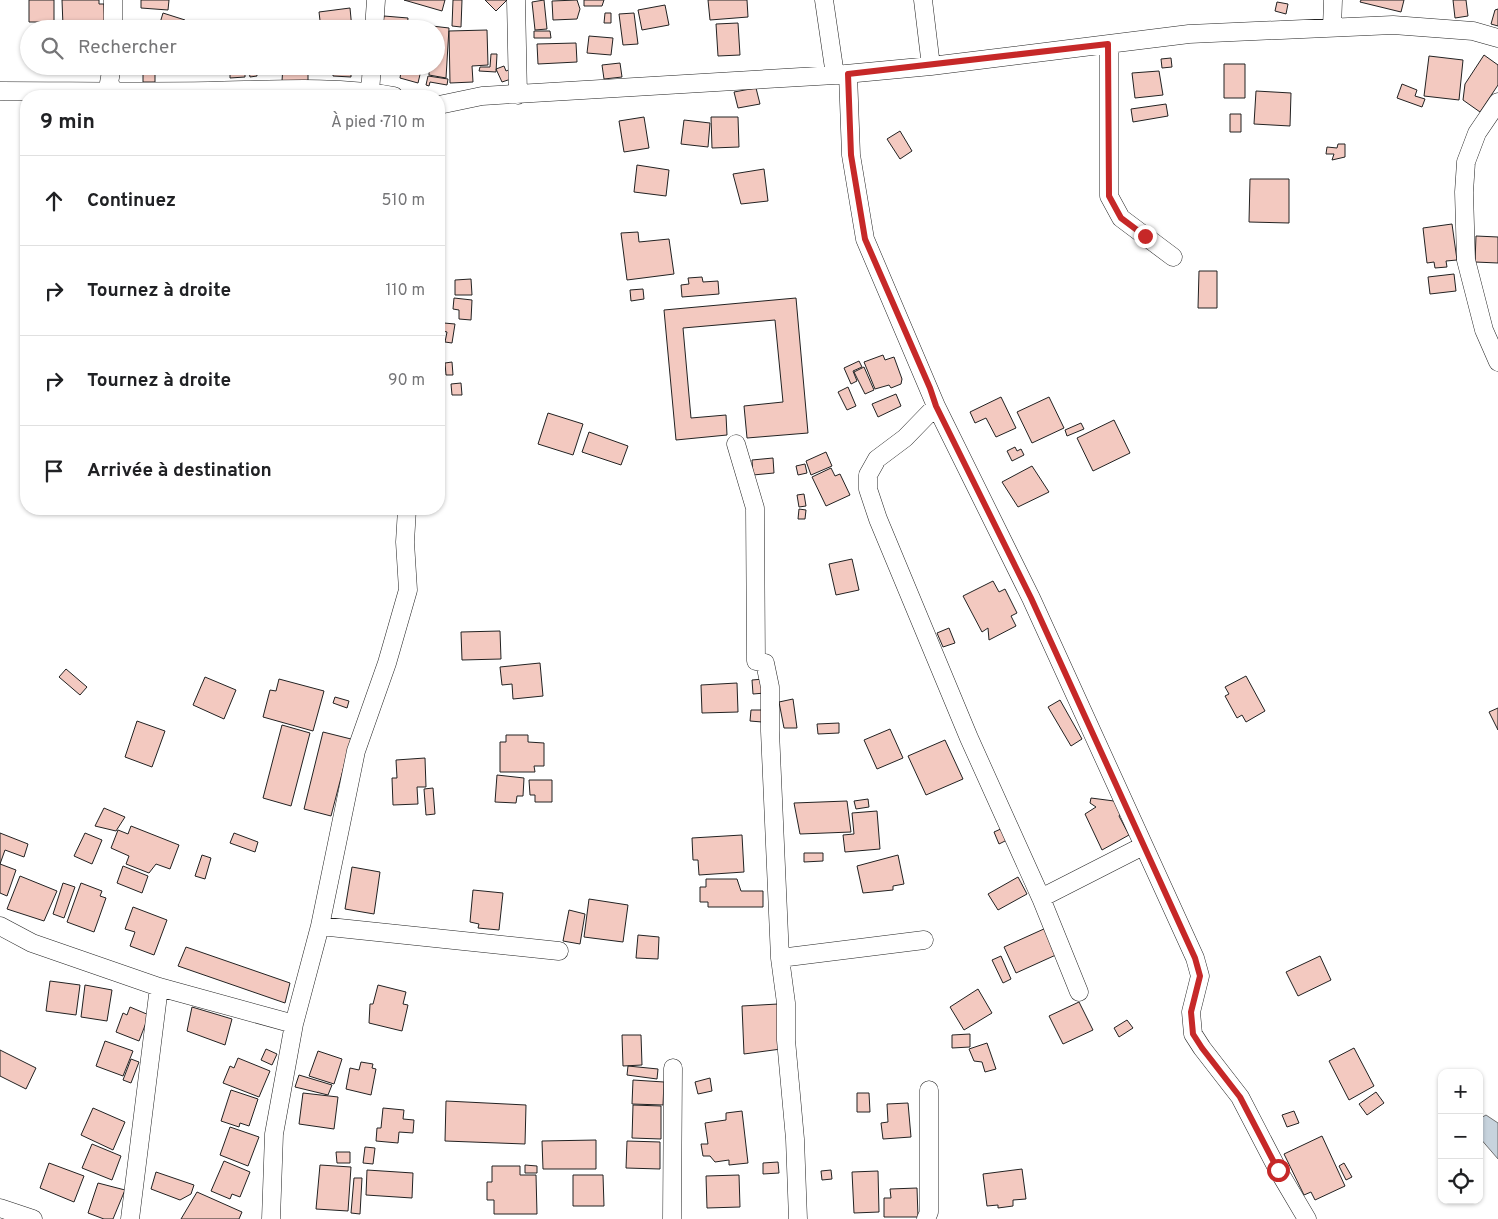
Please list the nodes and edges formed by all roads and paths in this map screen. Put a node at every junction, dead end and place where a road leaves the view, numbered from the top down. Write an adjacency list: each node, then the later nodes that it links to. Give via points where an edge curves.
1 (113, 0): 7 (street)
2 (376, 0): 8 (street)
3 (516, 0): 20 (street)
4 (824, 0): 15 (street)
5 (923, 0): 12 (street)
6 (1333, 0): 9 (street)
7 (113, 20)
8 (375, 20)
9 (1332, 28): 10 (street, via 1394,25 1473,31); 11 (street, via 1190,34)
10 (1498, 38)
11 (1108, 44): 12 (street); 23 (street, via 1109,196 1121,218)
12 (931, 66): 15 (street)
13 (110, 75): 18 (street, via 109,83)
14 (371, 75): 19 (street)
15 (842, 75): 20 (street); 25 (street, via 865,239)
16 (0, 90): 17 (street)
17 (20, 90)
18 (114, 90)
19 (370, 90)
20 (518, 95): 22 (street, via 482,96)
21 (1498, 102): 24 (street, via 1477,134 1466,162 1464,192 1466,260 1484,330)
22 (445, 104)
23 (1173, 257)
24 (1498, 362)
25 (936, 406): 28 (street, via 1031,598); 29 (street, via 905,438 877,459 868,475 868,489 966,728)
26 (736, 444): 34 (street, via 755,508 756,662 766,663 770,687)
27 (407, 515): 31 (street, via 408,590 388,664 356,752)
28 (1143, 846): 29 (street); 47 (street, via 1195,958 1200,976 1191,1012 1193,1034 1240,1097)
29 (1041, 898): 36 (street)
30 (0, 926): 35 (street, via 32,943)
31 (320, 926): 33 (street); 37 (street)
32 (924, 940): 34 (street)
33 (559, 951)
34 (780, 958): 45 (street, via 786,1003)
35 (159, 987): 37 (street); 42 (street)
36 (1079, 992)
37 (294, 1024): 43 (street, via 274,1134)
38 (673, 1068): 44 (street)
39 (929, 1090): 46 (street, via 929,1212)
40 (0, 1208): 41 (street)
41 (33, 1219)
42 (130, 1219)
43 (271, 1219)
44 (672, 1219)
45 (798, 1219)
46 (926, 1219)
47 (1307, 1219)

